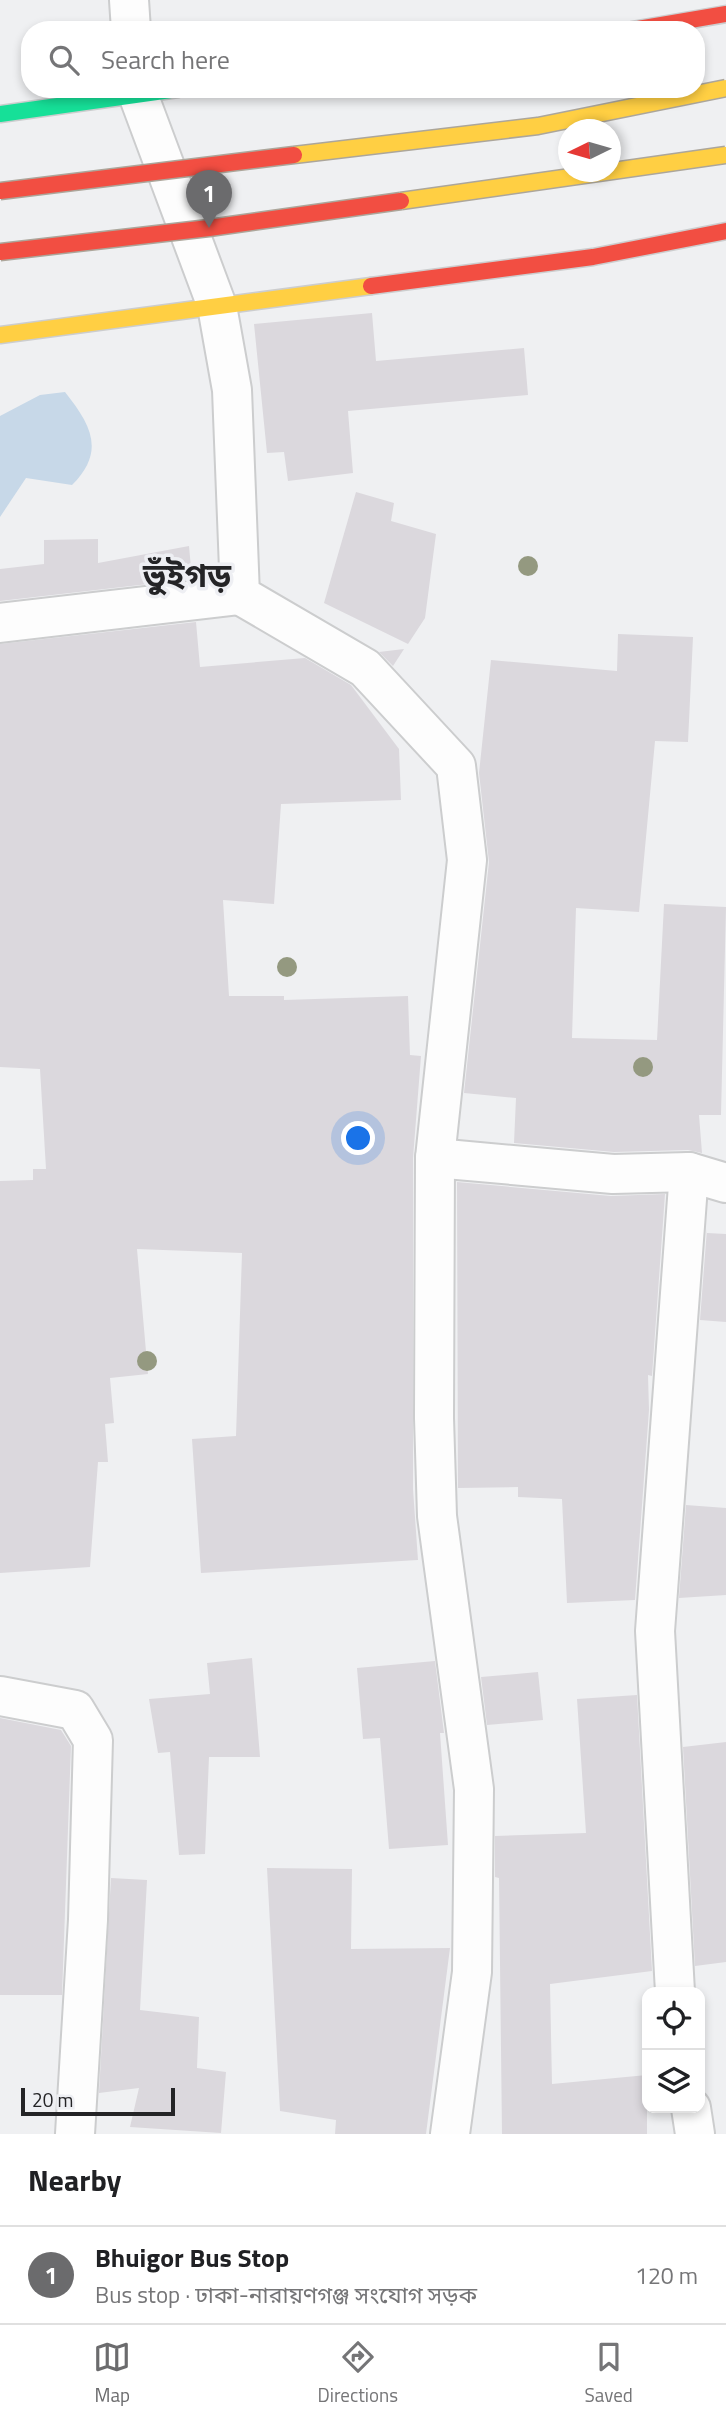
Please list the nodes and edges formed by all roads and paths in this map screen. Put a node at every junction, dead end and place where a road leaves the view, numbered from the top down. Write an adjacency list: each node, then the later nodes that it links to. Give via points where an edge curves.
1 (129, 0): 3 (street)
2 (726, 14): 4 (main road)
3 (130, 21)
4 (685, 21)
5 (726, 88): 6 (main road, bridge)
6 (705, 92)
7 (99, 98): 10 (main road)
8 (138, 98): 15 (street)
9 (677, 98): 12 (main road, bridge, via 538,126)
10 (0, 114)
11 (726, 155): 14 (main road, bridge, via 223,226)
12 (0, 191)
13 (726, 231): 15 (main road, via 593,257)
14 (0, 252)
15 (217, 306): 16 (main road); 17 (street, via 232,390)
16 (0, 335)
17 (240, 595): 18 (street); 19 (street, via 365,668 456,766 467,860)
18 (0, 623)
19 (435, 1158): 20 (street, via 612,1174); 26 (street, via 437,1516 474,1789 472,1972)
20 (689, 1172): 21 (street); 23 (street, via 655,1632)
21 (726, 1183)
22 (0, 1696): 25 (street, via 75,1710 93,1740)
23 (675, 1987)
24 (692, 2113): 27 (street)
25 (75, 2134)
26 (451, 2134)
27 (695, 2134)

